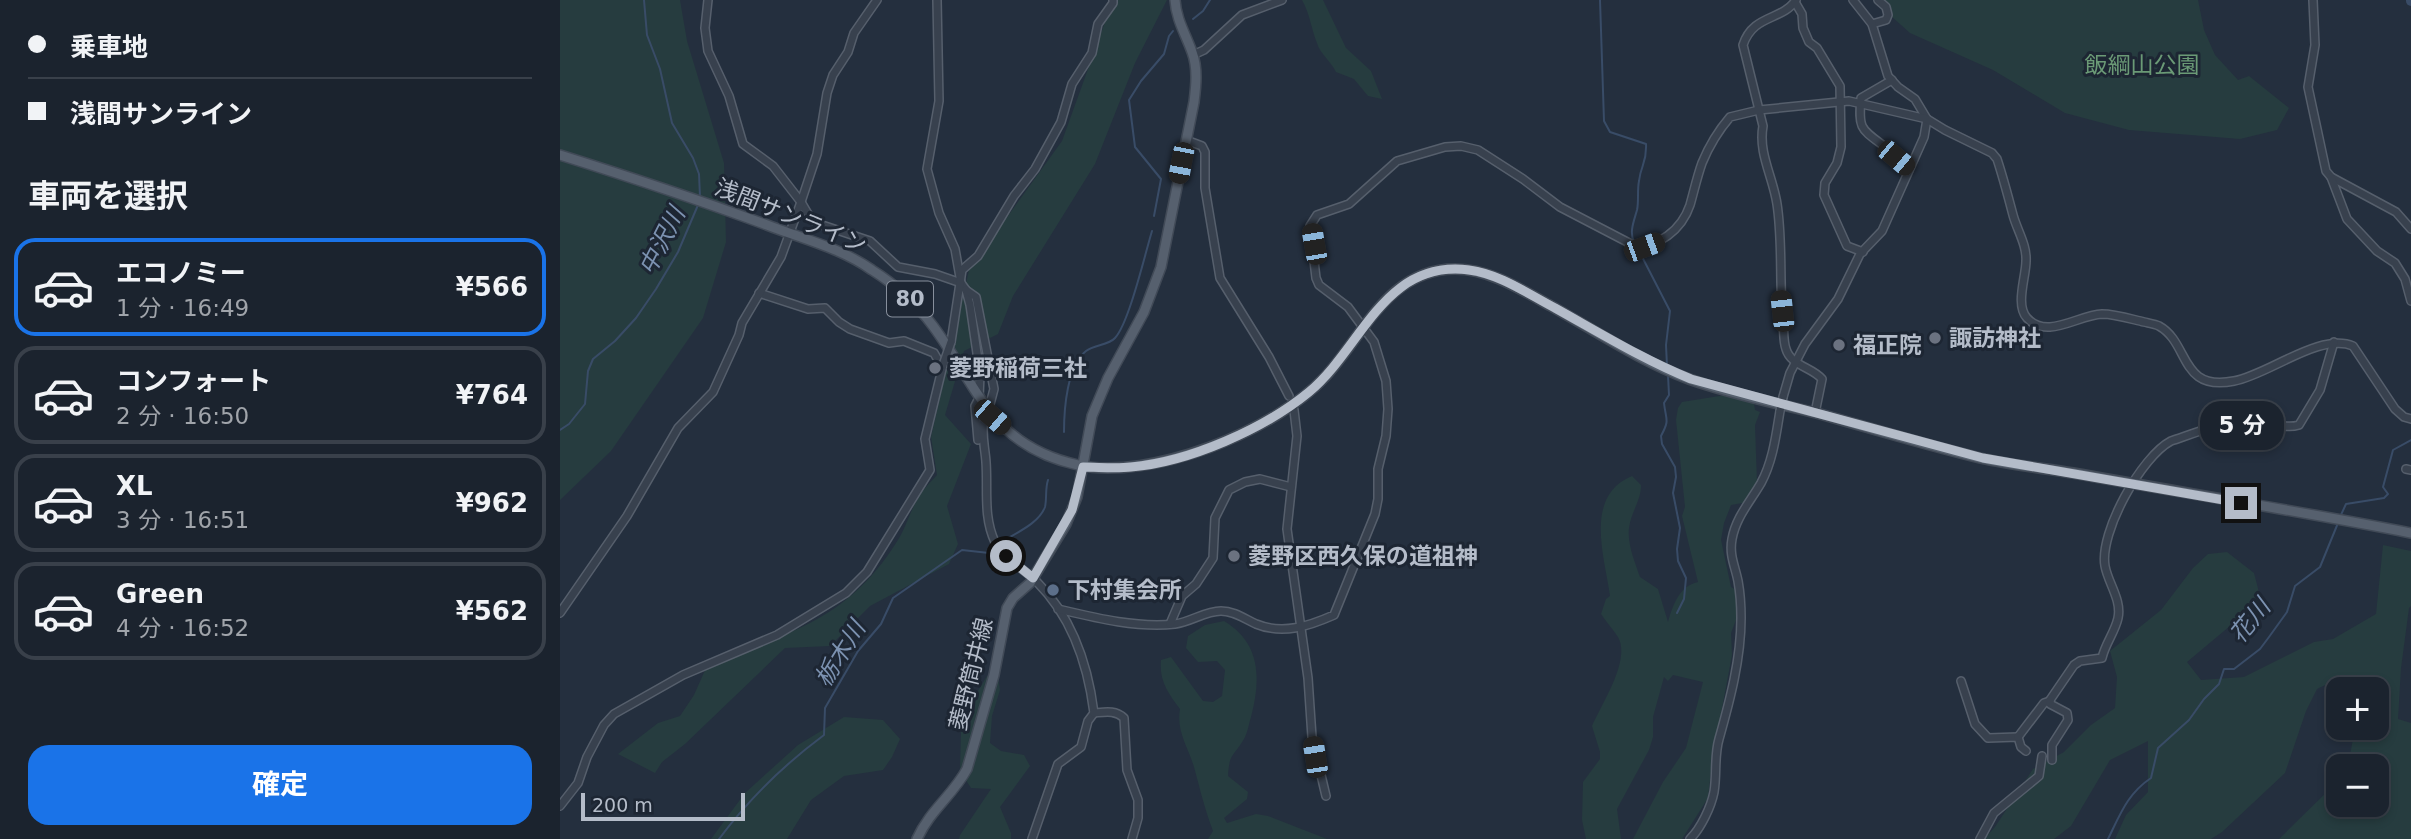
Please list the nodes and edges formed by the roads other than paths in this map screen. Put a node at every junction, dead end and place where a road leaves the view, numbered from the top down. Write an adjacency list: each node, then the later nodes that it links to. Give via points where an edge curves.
1 (708, 0): 22 (street, via 708,51 729,96 740,139 773,166)
2 (877, 0): 22 (street, via 833,75 817,153)
3 (937, 0): 26 (street, via 939,101 927,169)
4 (1113, 0): 26 (street, via 1098,24 1096,45 1072,84 1061,122 978,256 962,270)
5 (1175, 0): 12 (main road, 菱野筒井線)
6 (1282, 0): 12 (street, via 1242,15)
7 (1853, 0): 11 (street)
8 (1878, 0): 11 (street, via 1888,15)
9 (2313, 0): 21 (street, via 2315,45 2308,87 2323,160)
10 (1796, 1): 14 (street, via 1809,42 1818,48 1840,86); 16 (street, via 1786,11 1762,20 1746,37)
11 (1872, 24): 13 (street)
12 (1193, 55): 18 (main road, 菱野筒井線, via 1195,90)
13 (1892, 80): 15 (street, via 1868,92); 17 (street, via 1915,99)
14 (1839, 102): 15 (street); 16 (street); 25 (street, via 1841,147 1824,195 1847,246)
15 (1860, 105): 17 (street); 20 (street, via 1865,134)
16 (1759, 110): 29 (street, via 1730,117 1714,138 1689,208 1670,235 1644,247 1567,211 1472,148 1444,147 1397,160 1360,196 1317,215 1310,226 1319,285 1348,307); 31 (street, via 1763,155 1777,201 1786,349)
17 (1927, 119): 20 (street); 30 (street, via 1997,159 2026,253 2023,313 2035,324 2054,328 2105,314 2159,326 2192,372 2218,383 2244,379)
18 (1186, 140): 33 (street, via 1205,152 1205,188 1220,278); 41 (main road, 菱野筒井線, via 1161,267 1092,416)
19 (560, 155): 24 (main road, 浅間サンライン / 80)
20 (1909, 170): 25 (street, via 1882,231)
21 (2331, 177): 23 (street, via 2396,212); 28 (street, via 2347,219 2395,263)
22 (801, 202): 24 (street); 26 (street, via 811,219 870,241 898,267 935,274)
23 (2411, 229)
24 (789, 234): 27 (street); 34 (main road, 浅間サンライン / 80, via 848,256 900,289 936,330)
25 (1863, 252): 31 (street)
26 (963, 286): 32 (street, bridge); 34 (street, via 979,359); 35 (street, via 976,297 994,390)
27 (759, 293): 32 (street, via 808,309 825,308 850,329 890,343 904,341 934,353); 47 (street, via 741,323 713,392 678,428 627,516)
28 (2411, 301)
29 (1363, 327): 37 (main road, 浅間サンライン / 80, via 1391,294 1419,276 1472,270 1505,281 1679,375); 41 (main road, 浅間サンライン / 80, via 1325,377 1257,427 1152,464); 49 (street, via 1374,342 1386,381 1388,409 1375,514 1334,615)
30 (2334, 342): 39 (street, via 2353,346 2386,398); 42 (street, via 2320,390 2299,425 2282,427 2256,418 2171,441 2153,456)
31 (1796, 363): 37 (street, via 1822,379); 62 (street, bridge, via 1766,471 1742,510 1732,538 1741,612 1738,659 1718,741 1714,794)
32 (943, 366): 58 (street, via 925,439 930,470 867,572 842,596 778,635 683,675 614,714 587,757 578,783)
33 (1289, 396)
34 (979, 398): 40 (street, via 976,421); 41 (main road, 浅間サンライン / 80, via 992,417 1023,442)
35 (989, 408)
36 (1294, 410): 43 (street, via 1297,436)
37 (1815, 413): 42 (main road, 浅間サンライン / 80, via 1983,458)
38 (984, 419): 40 (street)
39 (2411, 419)
40 (986, 460): 45 (street, via 987,517 995,541)
41 (1083, 467): 45 (main road, 菱野筒井線, via 1072,510)
42 (2133, 485): 44 (main road, 浅間サンライン / 80); 51 (street, via 2106,542 2105,567 2119,618 2102,658 2074,665)
43 (1290, 487): 48 (street, via 1260,479 1229,490 1215,518 1213,558 1182,596); 49 (street, via 1287,529)
44 (2411, 533)
45 (1033, 578): 46 (street); 59 (main road, 菱野筒井線, via 1007,608 994,675 967,769 929,815)
46 (1058, 609): 48 (street, via 1108,621); 52 (street, via 1081,651)
47 (560, 613)
48 (1170, 624): 49 (street, via 1224,611 1259,625)
49 (1300, 629): 57 (street, via 1315,757)
50 (1961, 681): 53 (street, via 1975,724 1988,738)
51 (2050, 701): 53 (street); 56 (street, via 2067,713 2068,720 2052,745)
52 (1094, 713): 60 (street, via 1081,747 1058,764); 61 (street, via 1111,711 1124,718 1128,770 1138,800)
53 (2018, 737): 54 (street)
54 (2026, 751)
55 (2042, 756): 63 (street, via 2039,776 1994,813)
56 (2052, 760)
57 (1326, 796)
58 (560, 806)
59 (918, 839)
60 (1032, 839)
61 (1132, 839)
62 (1690, 839)
63 (1980, 839)

